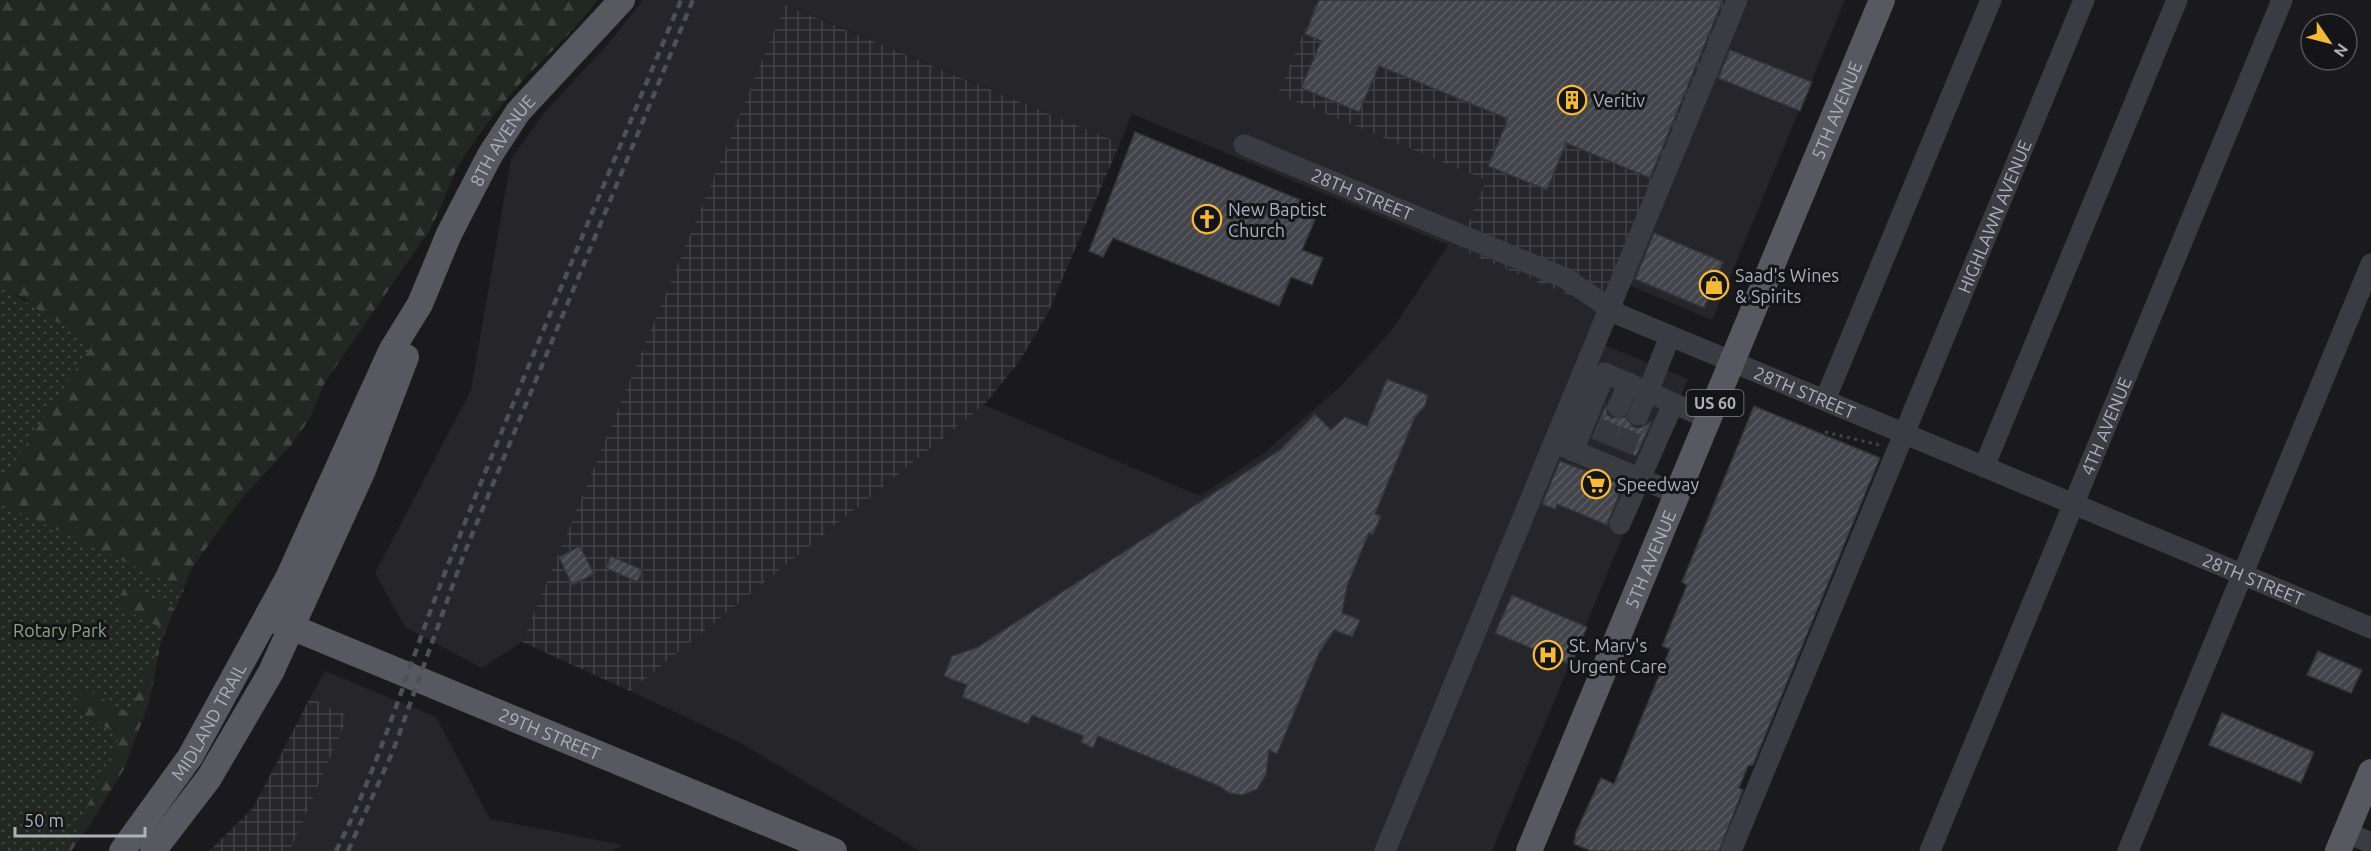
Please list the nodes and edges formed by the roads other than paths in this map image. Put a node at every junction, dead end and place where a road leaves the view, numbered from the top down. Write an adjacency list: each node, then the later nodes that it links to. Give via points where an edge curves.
1 (622, 0): 10 (main road, 8TH AVENUE, via 550,76 490,155 448,234)
2 (1737, 0): 11 (street)
3 (1882, 0): 13 (main road, 5TH AVENUE / US 60)
4 (1991, 0): 17 (street)
5 (2084, 0): 22 (street, HIGHLAWN AVENUE)
6 (2177, 0): 24 (street)
7 (2282, 0): 27 (street, 4TH AVENUE)
8 (1244, 145): 11 (street, 28TH STREET, via 1565,278)
9 (2371, 264): 29 (street)
10 (420, 303): 30 (main road, 8TH AVENUE, via 391,351 312,529); 31 (main road, 8TH AVENUE, via 406,358 363,470)
11 (1609, 308): 12 (street, 28TH STREET); 14 (street)
12 (1670, 336): 13 (street, 28TH STREET); 16 (street)
13 (1732, 361): 17 (street, 28TH STREET); 21 (main road, 5TH AVENUE / US 60)
14 (1583, 371): 15 (street); 23 (street)
15 (1603, 379): 16 (street, via 1605,373); 23 (street)
16 (1638, 388): 18 (street); 19 (street); 20 (street)
17 (1825, 400): 22 (street, 28TH STREET)
18 (1673, 404): 21 (street); 25 (street)
19 (1618, 407)
20 (1638, 415)
21 (1709, 419): 26 (main road, 5TH AVENUE / US 60)
22 (1905, 432): 24 (street, 28TH STREET); 41 (street, HIGHLAWN AVENUE)
23 (1563, 447): 25 (street, via 1599,451 1619,460); 39 (street)
24 (1984, 467): 27 (street, 28TH STREET)
25 (1639, 479): 26 (street); 28 (street)
26 (1677, 494): 40 (main road, 5TH AVENUE / US 60)
27 (2074, 505): 29 (street, 28TH STREET); 42 (street, 4TH AVENUE)
28 (1620, 524)
29 (2243, 574): 32 (street, 28TH STREET); 43 (street)
30 (267, 617): 31 (main road, 29TH STREET); 36 (main road, MIDLAND TRAIL, via 190,757)
31 (291, 628): 37 (main road, MIDLAND TRAIL, via 230,746); 38 (main road, 29TH STREET)
32 (2371, 628)
33 (2371, 772): 34 (main road)
34 (2342, 842): 35 (street)
35 (2371, 843)
36 (122, 851)
37 (153, 851)
38 (834, 851)
39 (1385, 851)
40 (1529, 851)
41 (1731, 851)
42 (1930, 851)
43 (2128, 851)

